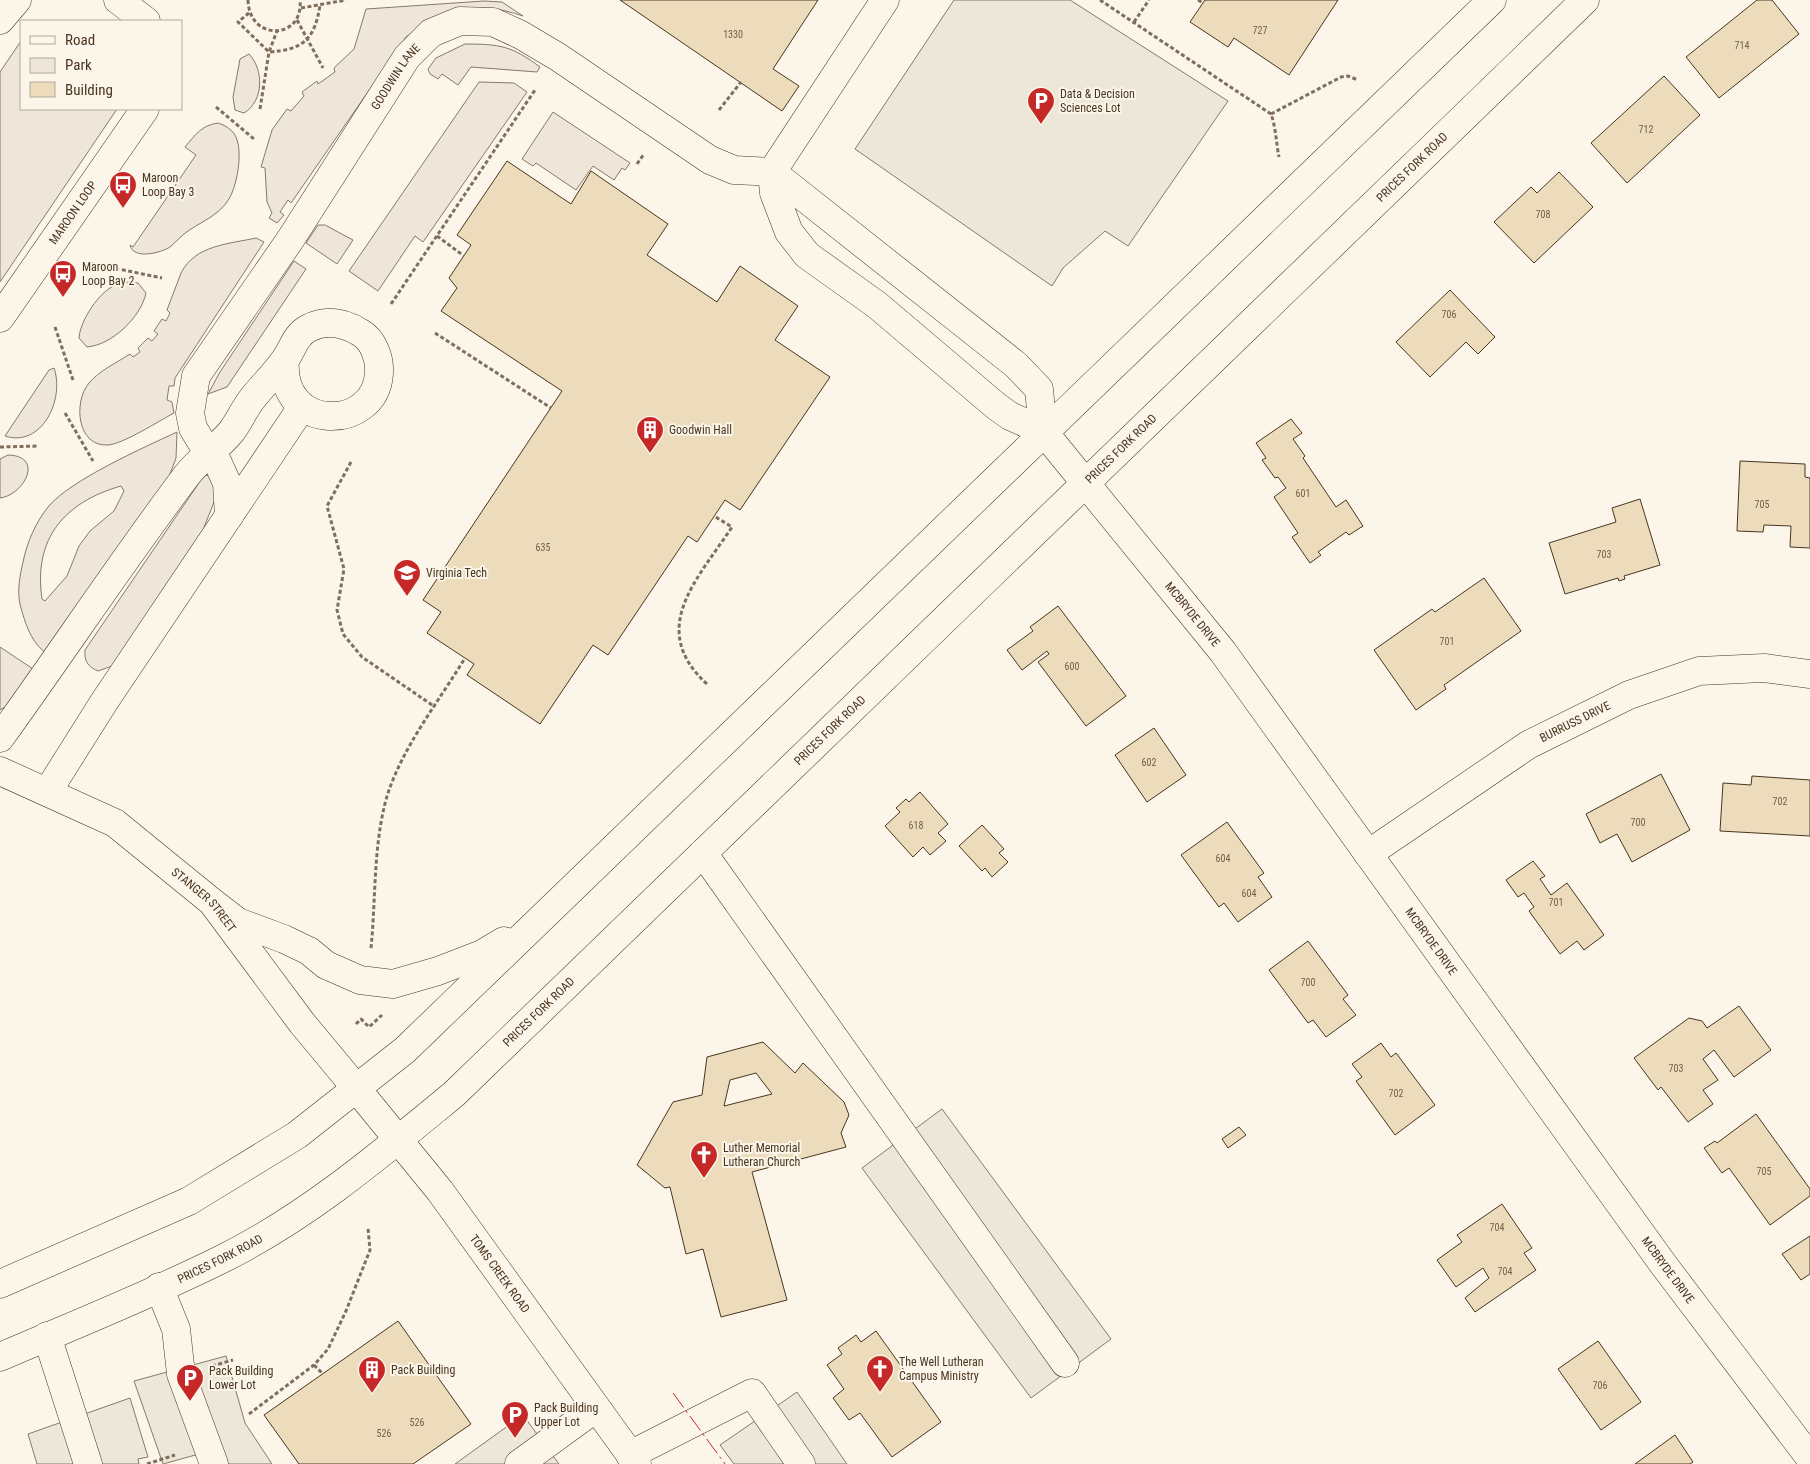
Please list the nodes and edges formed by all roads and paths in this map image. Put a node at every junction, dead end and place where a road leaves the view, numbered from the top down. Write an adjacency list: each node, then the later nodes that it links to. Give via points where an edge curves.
1 (17, 0): 16 (main road)
2 (118, 0): 17 (main road)
3 (248, 0): 15 (path)
4 (300, 0): 14 (path)
5 (346, 0): 13 (path)
6 (885, 0): 34 (main road)
7 (1100, 0): 19 (path)
8 (1149, 0): 19 (path)
9 (1198, 0): 12 (path)
10 (1492, 0): 48 (main road)
11 (1585, 0): 54 (main road, PRICES FORK ROAD)
12 (1203, 4)
13 (320, 5): 14 (path); 21 (path, via 317,24)
14 (301, 8): 18 (path)
15 (249, 13): 20 (path, via 265,30); 22 (path, via 238,22)
16 (0, 20)
17 (145, 20)
18 (297, 20): 20 (path, via 288,28); 21 (path)
19 (1134, 22): 31 (path)
20 (276, 31): 22 (path)
21 (308, 39): 22 (path, via 289,51); 23 (path)
22 (269, 52): 28 (path)
23 (324, 68)
24 (1358, 80): 31 (path, via 1341,77)
25 (741, 82): 30 (path)
26 (535, 90): 35 (path)
27 (216, 107): 32 (path)
28 (260, 109)
29 (144, 110): 40 (main road, MAROON LOOP)
30 (720, 110)
31 (1271, 114): 33 (path, via 1276,127)
32 (254, 139)
33 (1279, 157)
34 (772, 172): 48 (main road, via 1016,365 1039,389); 48 (main road, via 774,193 789,232 807,255 877,305 996,406); 51 (main road, GOODWIN LANE, via 734,170 710,160 558,57 493,22 460,22 431,33 407,57 290,240 196,376 190,413 193,428)
35 (437, 236): 36 (path); 39 (path)
36 (464, 256)
37 (90, 263): 38 (path)
38 (162, 278)
39 (391, 304)
40 (0, 318)
41 (55, 328): 44 (path)
42 (435, 333): 46 (path)
43 (285, 360): 45 (main road, via 287,386); 45 (main road, via 294,341 309,328 329,322 354,328 366,336 377,353 380,373 373,393 360,408 341,416 321,416); 51 (main road, via 251,401 231,432)
44 (73, 380)
45 (302, 407): 55 (main road)
46 (551, 408)
47 (65, 413): 52 (path)
48 (1043, 431): 54 (main road, MCBRYDE DRIVE); 67 (main road)
49 (38, 446): 50 (path)
50 (0, 447)
51 (208, 453): 55 (main road, GOODWIN LANE, via 227,483); 61 (main road, via 187,474)
52 (93, 461)
53 (351, 462): 60 (path, via 327,506 344,569 337,610 341,628 350,645 362,657)
54 (1084, 484): 64 (main road, PRICES FORK ROAD); 65 (main road, MCBRYDE DRIVE, via 1121,524 1223,652)
55 (229, 516): 63 (main road)
56 (714, 516): 59 (path, via 732,527 692,587 681,610 677,629 684,656 692,670)
57 (466, 658): 60 (path)
58 (1810, 674): 65 (main road, BURRUSS DRIVE, via 1764,668 1699,671 1629,695 1528,745)
59 (707, 684)
60 (435, 707): 68 (path, via 410,747 388,793 380,837)
61 (0, 738)
62 (0, 771): 63 (main road, STANGER STREET)
63 (48, 791): 66 (main road, STANGER STREET, via 115,822)
64 (703, 853): 72 (main road, PRICES FORK ROAD, via 454,1094); 78 (main road)
65 (1368, 854): 83 (main road, MCBRYDE DRIVE, via 1663,1264)
66 (212, 902): 67 (main road, via 238,922 284,939 326,965 360,980 393,984 482,954); 71 (main road, STANGER STREET, via 302,1023)
67 (534, 924): 71 (main road, via 405,1050)
68 (370, 956)
69 (374, 1022): 70 (path)
70 (382, 1028)
71 (356, 1088): 72 (main road, TOMS CREEK ROAD); 74 (main road, via 297,1135 189,1201)
72 (398, 1140): 75 (main road, PRICES FORK ROAD, via 338,1187 288,1220 223,1259); 81 (main road, TOMS CREEK ROAD, via 440,1191)
73 (368, 1228): 79 (path, via 370,1250 346,1311 328,1349)
74 (0, 1284)
75 (159, 1287): 76 (main road, PRICES FORK ROAD); 88 (main road, via 176,1329 181,1374)
76 (47, 1336): 77 (main road, PRICES FORK ROAD); 86 (main road)
77 (0, 1357)
78 (1065, 1363)
79 (314, 1365): 80 (path); 82 (path)
80 (323, 1374)
81 (596, 1408): 85 (main road, TOMS CREEK ROAD); 89 (main road)
82 (249, 1414)
83 (1810, 1458)
84 (161, 1459): 87 (path)
85 (633, 1459): 90 (main road, via 752,1393)
86 (88, 1464)
87 (147, 1464)
88 (214, 1464)
89 (519, 1464)
90 (801, 1464)

